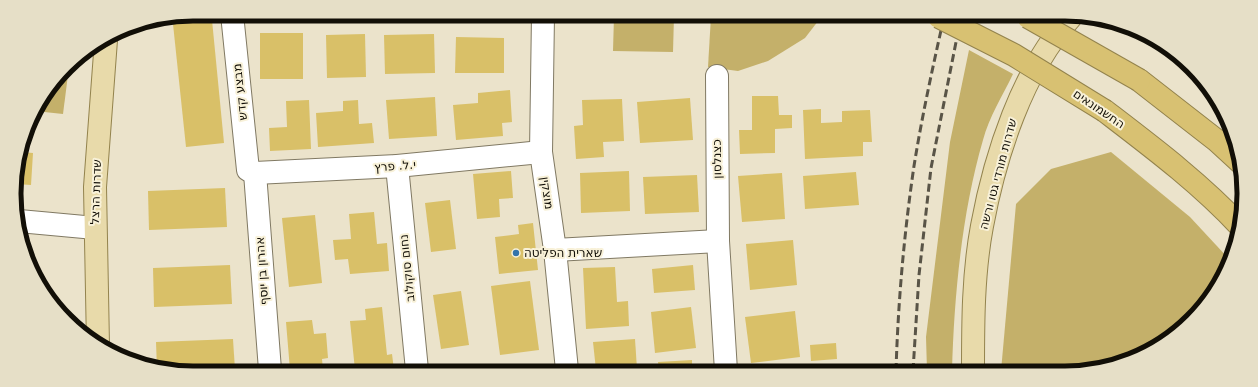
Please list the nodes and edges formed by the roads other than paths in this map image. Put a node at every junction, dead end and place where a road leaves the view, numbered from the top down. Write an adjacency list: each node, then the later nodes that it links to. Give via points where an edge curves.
1 (233, 21): 11 (street, מבצע קדש)
2 (543, 21): 8 (street, מוצקין)
3 (947, 21): 13 (highway, החשמונאים, bridge, via 1014,56 1105,111 1186,175)
4 (1035, 21): 9 (highway, bridge, via 1139,80)
5 (1068, 21): 22 (main road, שדרות מורדי גטו ורשה, via 1044,52 1021,94 992,183 982,227 975,282)
6 (106, 45): 14 (main road, שדרות הרצל, via 95,187)
7 (716, 76): 15 (street, כצנלסון)
8 (541, 152): 10 (street, י.ל. פרץ); 16 (street, מוצקין)
9 (1233, 155)
10 (397, 166): 11 (street, י.ל. פרץ); 19 (street, נחום סוקולוב)
11 (252, 171): 18 (street, אהרון בן יוסף)
12 (23, 221): 14 (street)
13 (1235, 221)
14 (95, 228): 17 (main road, שדרות הרצל)
15 (718, 241): 16 (street); 21 (street, כצנלסון)
16 (555, 250): 20 (street, מוצקין)
17 (98, 337)
18 (270, 366)
19 (417, 366)
20 (567, 366)
21 (726, 366)
22 (973, 366)

